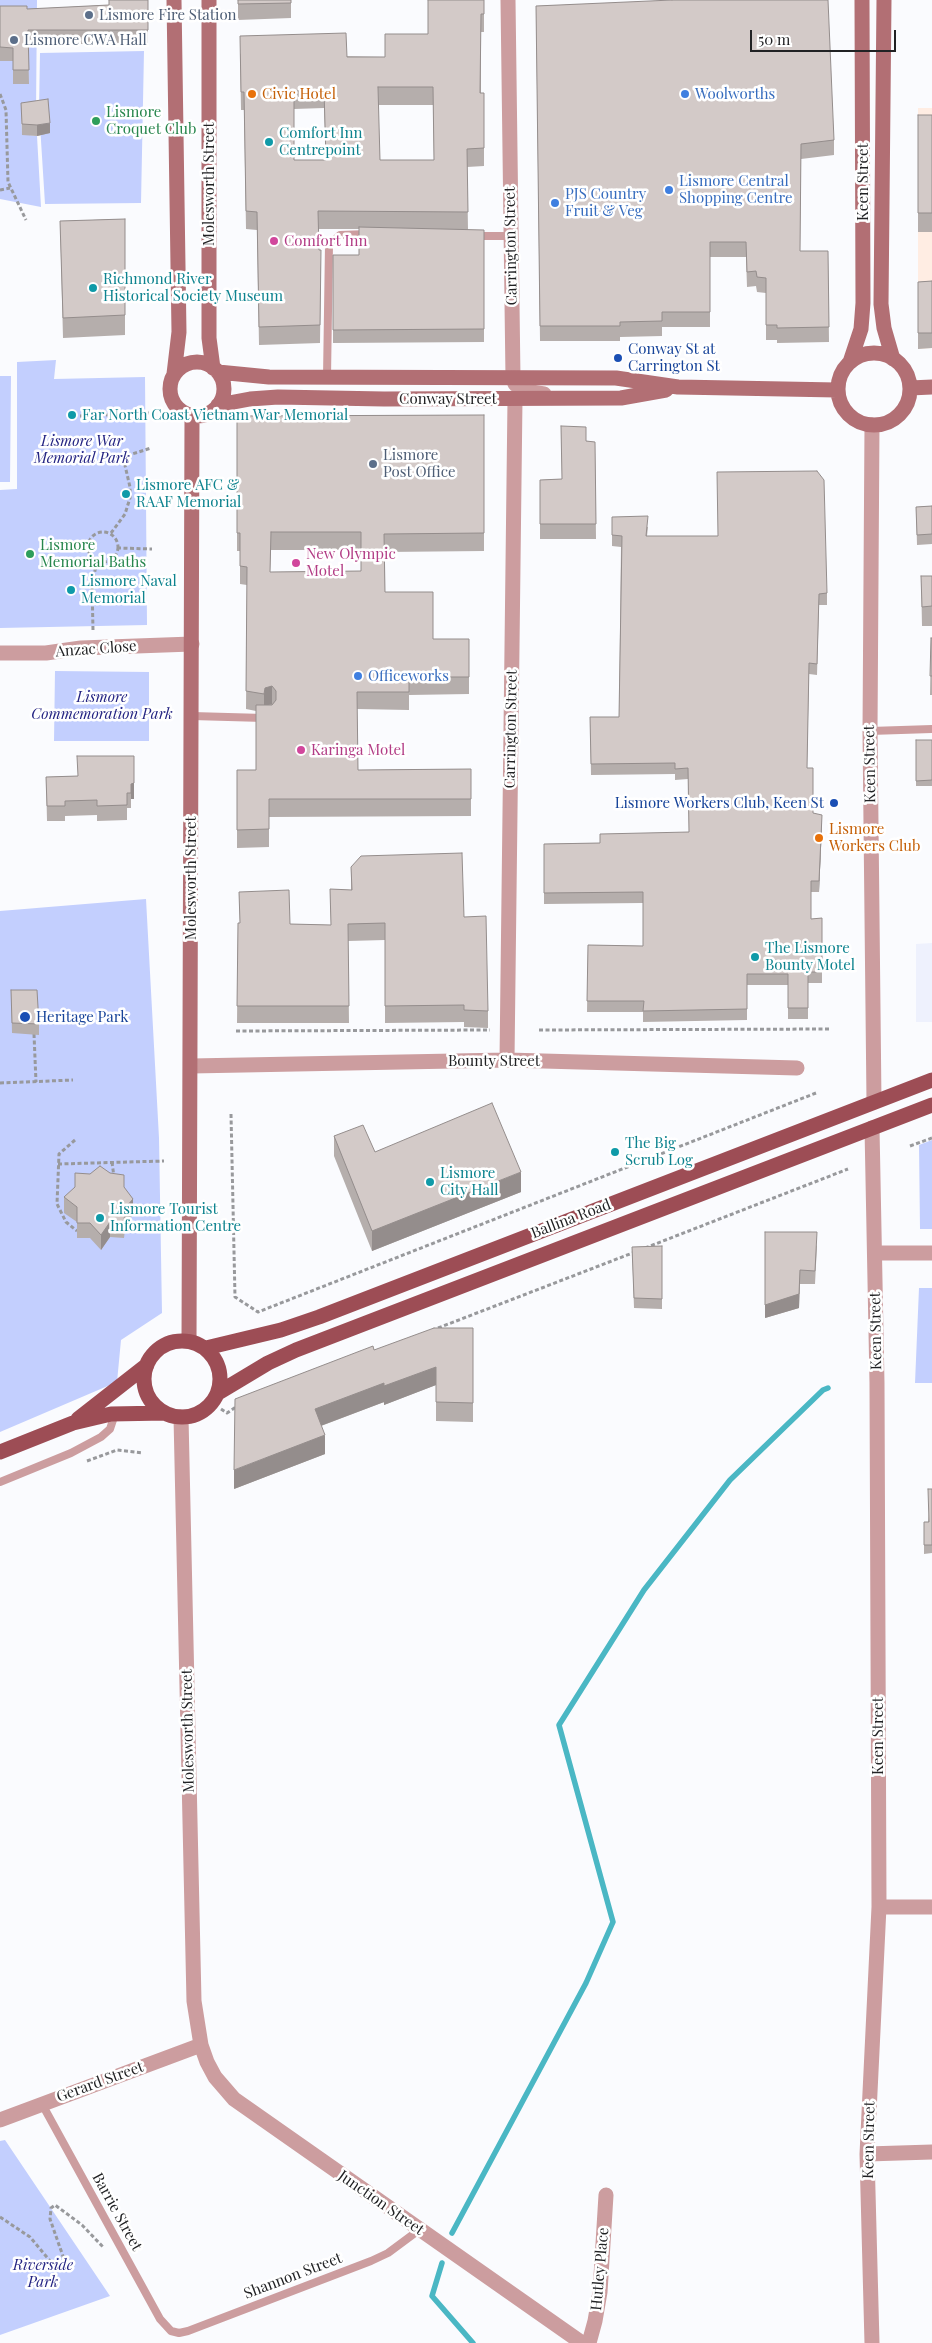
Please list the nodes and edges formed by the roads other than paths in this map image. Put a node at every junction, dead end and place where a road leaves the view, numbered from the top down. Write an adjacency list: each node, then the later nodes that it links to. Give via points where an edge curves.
1 (174, 0): 12 (street, via 179,332)
2 (209, 0): 11 (street, Molesworth Street, via 209,338)
3 (508, 0): 8 (street, Carrington Street)
4 (862, 0): 10 (street, Keen Street, via 863,303 861,329)
5 (884, 0): 9 (street, Keen Street, via 881,304)
6 (373, 234): 13 (lane, via 340,235 329,244)
7 (460, 235): 8 (lane)
8 (511, 236): 14 (street, Carrington Street)
9 (893, 359): 10 (street, via 871,353); 17 (street, via 902,366)
10 (850, 362): 18 (street, via 843,370)
11 (216, 370): 12 (street, via 202,362 189,363); 13 (street, Conway Street, via 269,377); 21 (street, via 224,389)
12 (174, 374): 22 (street, via 170,386 172,399 180,410)
13 (327, 377): 14 (street, Conway Street)
14 (513, 378): 16 (street, Conway Street, via 616,378); 19 (street, via 519,388 532,393)
15 (932, 387): 17 (street)
16 (678, 388): 18 (street, Conway Street); 19 (street, Conway Street)
17 (910, 388): 23 (street, via 903,410 895,418 884,424)
18 (837, 390): 23 (street, via 844,410 862,424)
19 (621, 398): 20 (street, Conway Street)
20 (515, 399): 21 (street, Conway Street, via 278,397); 30 (street, Carrington Street)
21 (218, 405): 22 (street, via 207,414)
22 (192, 416): 24 (street, Molesworth Street)
23 (872, 425): 29 (street, Keen Street)
24 (192, 644): 25 (street, Anzac Close); 27 (street, Molesworth Street)
25 (0, 653)
26 (270, 709): 27 (lane, via 270,718)
27 (192, 716): 31 (street, Molesworth Street)
28 (932, 729): 29 (lane)
29 (870, 731): 34 (street, Keen Street)
30 (507, 1060): 31 (street, Bounty Street); 32 (street, Bounty Street)
31 (191, 1066): 39 (street, Molesworth Street)
32 (797, 1068)
33 (932, 1080): 34 (main road, Ballina Road)
34 (874, 1102): 40 (main road, Ballina Road, via 319,1317)
35 (932, 1105): 36 (main road, Ballina Road)
36 (872, 1128): 37 (street, Keen Street); 42 (main road, Ballina Road, via 296,1350 268,1363)
37 (875, 1252): 38 (street); 49 (street, Keen Street)
38 (932, 1253)
39 (189, 1341): 40 (main road); 41 (main road, via 168,1343 155,1352)
40 (206, 1348): 42 (main road, via 218,1364 220,1384)
41 (146, 1365): 43 (main road, via 144,1376 149,1397); 46 (main road)
42 (215, 1398): 45 (main road, via 203,1411)
43 (165, 1413): 44 (main road); 45 (main road)
44 (111, 1414): 46 (main road); 48 (lane, via 110,1429 101,1437)
45 (181, 1417): 51 (street, Molesworth Street, via 194,2001)
46 (73, 1423): 47 (main road)
47 (0, 1452)
48 (0, 1482)
49 (878, 1907): 50 (street); 55 (street, Keen Street)
50 (932, 1907)
51 (201, 2045): 52 (street, Gerard Street); 57 (street, Junction Street, via 215,2077 234,2099)
52 (42, 2104): 53 (street, Gerard Street); 58 (lane, Barrie Street, via 160,2319)
53 (0, 2120)
54 (932, 2152): 55 (street)
55 (867, 2154): 61 (street, Keen Street)
56 (606, 2195): 60 (street, Hutley Place, via 600,2292)
57 (419, 2230): 58 (lane, Shannon Street, via 388,2253 371,2261 188,2331); 59 (street, Junction Street)
58 (171, 2331)
59 (582, 2343)
60 (588, 2343)
61 (872, 2343)

